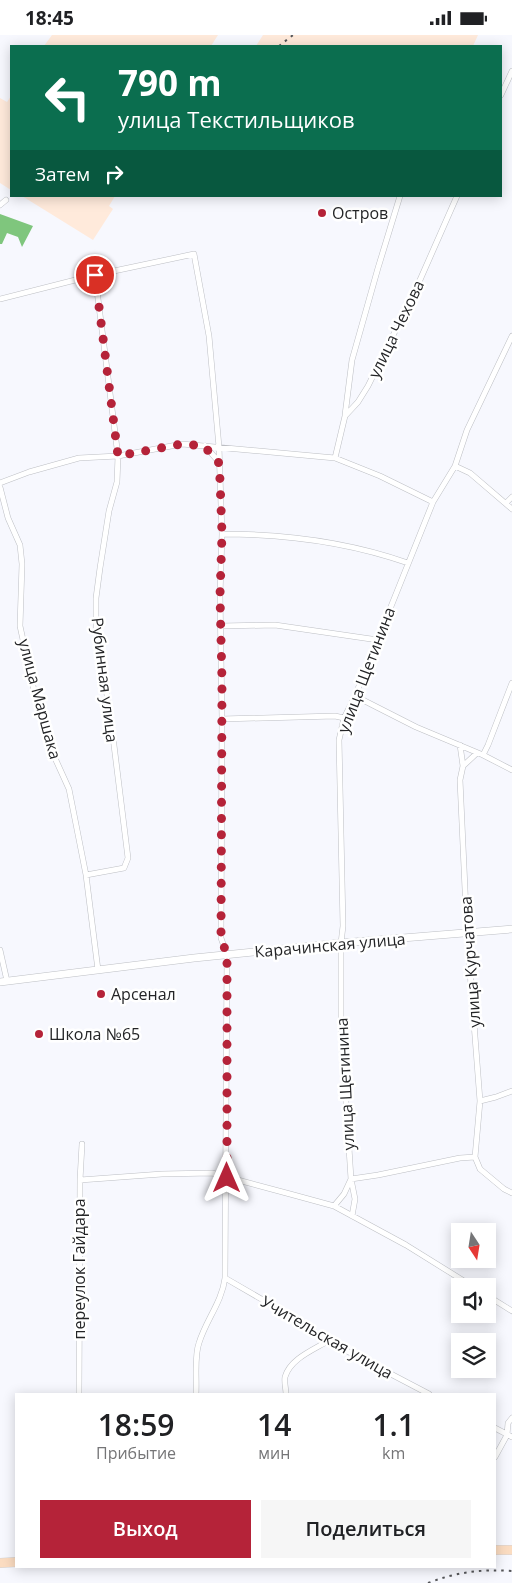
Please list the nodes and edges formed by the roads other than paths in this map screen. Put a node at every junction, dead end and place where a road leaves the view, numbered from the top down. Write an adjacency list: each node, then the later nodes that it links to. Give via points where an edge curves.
1 (512, 71): 2 (street)
2 (502, 93)
3 (400, 197): 10 (street, via 352,360)
4 (457, 197): 10 (street, улица Чехова, via 368,386)
5 (6, 200): 6 (street)
6 (0, 205)
7 (95, 275): 8 (street); 12 (street, via 194,254 208,336); 13 (street, Рубинная улица)
8 (0, 299)
9 (512, 336): 16 (street, улица Щетинина, via 467,430)
10 (345, 415): 14 (street, улица Чехова)
11 (204, 446): 12 (street); 13 (street, via 182,444); 15 (street)
12 (219, 447): 14 (street); 15 (street)
13 (118, 456): 17 (street, via 79,458); 36 (street, Рубинная улица, via 117,482 109,511 96,598 96,624 128,858 124,868)
14 (335, 458): 20 (street)
15 (219, 463): 23 (street)
16 (455, 466): 20 (street, улица Щетинина); 21 (street, via 470,473)
17 (0, 483)
18 (0, 487): 36 (street, улица Маршака, via 8,518 20,545 20,626 35,695 49,745 69,789)
19 (512, 497): 21 (street)
20 (433, 502): 24 (street, улица Щетинина)
21 (506, 503): 22 (street)
22 (512, 509)
23 (222, 534): 24 (street, via 301,538 357,548); 25 (street)
24 (408, 563): 26 (street, улица Щетинина)
25 (221, 625): 26 (street, via 275,625); 30 (street)
26 (378, 640): 28 (street, улица Щетинина)
27 (512, 683): 33 (street)
28 (355, 696): 29 (street, улица Щетинина); 31 (street)
29 (344, 718): 30 (street); 39 (street, улица Щетинина, via 339,740)
30 (222, 719): 41 (street, via 221,938)
31 (460, 745): 32 (street); 34 (street, улица Курчатова)
32 (477, 753): 33 (street); 34 (street)
33 (483, 755): 35 (street)
34 (462, 766): 38 (street, улица Курчатова)
35 (512, 770)
36 (86, 875): 42 (street, улица Маршака)
37 (512, 929): 38 (street, Карачинская улица)
38 (467, 933): 39 (street, Карачинская улица); 45 (street, улица Курчатова)
39 (341, 943): 41 (street, Карачинская улица); 49 (street, улица Щетинина, via 341,1025)
40 (0, 950): 43 (street)
41 (227, 955): 42 (street, Карачинская улица); 48 (street)
42 (98, 970): 43 (street, Карачинская улица)
43 (3, 981)
44 (512, 1091): 45 (street)
45 (480, 1101): 47 (street, улица Курчатова)
46 (82, 1144): 50 (street, переулок Гайдара)
47 (475, 1157): 49 (street); 51 (street, via 480,1169)
48 (227, 1178): 50 (street, via 212,1173 170,1173); 52 (street); 54 (street)
49 (351, 1179): 52 (street); 53 (street, улица Щетинина, via 356,1199)
50 (80, 1180): 59 (street, переулок Гайдара)
51 (512, 1193)
52 (334, 1206): 53 (street)
53 (352, 1216): 55 (street)
54 (225, 1278): 58 (street, Учительская улица); 60 (street, via 223,1292 198,1345)
55 (459, 1278)
56 (496, 1301): 57 (street)
57 (512, 1311)
58 (328, 1341): 61 (street, via 301,1356 289,1368 285,1379); 62 (street, Учительская улица)
59 (79, 1393)
60 (196, 1393)
61 (286, 1393)
62 (427, 1393)
63 (512, 1417): 65 (street, via 508,1423)
64 (496, 1429): 65 (street)
65 (510, 1436): 66 (street)
66 (496, 1456)
67 (496, 1550): 68 (main road)
68 (512, 1550)
69 (15, 1562): 70 (main road)
70 (0, 1563)

